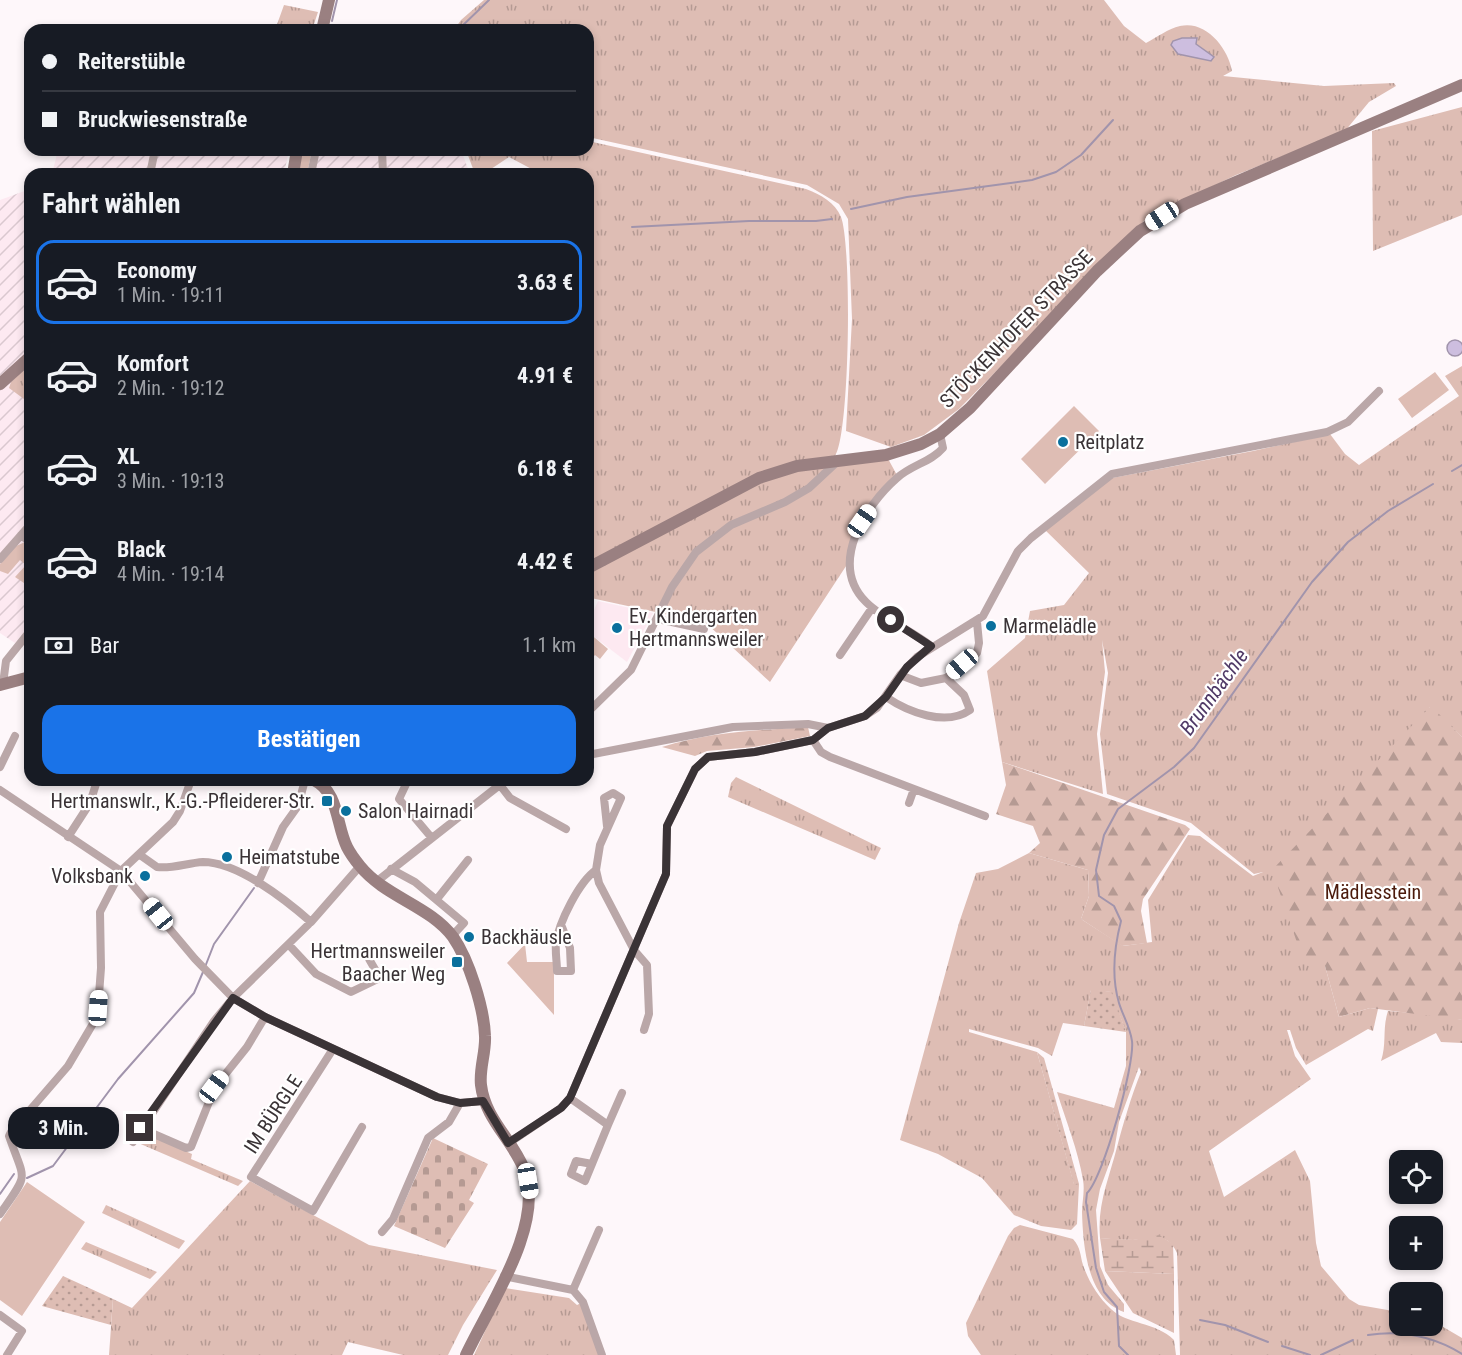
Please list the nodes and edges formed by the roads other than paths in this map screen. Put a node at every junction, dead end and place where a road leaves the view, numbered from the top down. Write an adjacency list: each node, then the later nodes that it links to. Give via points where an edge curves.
1 (329, 0): 2 (main road)
2 (323, 24)
3 (1462, 85): 7 (main road, STÖCKENHOFER STRASSE, via 1185,204 1140,231 1096,271 970,408)
4 (24, 362): 5 (main road)
5 (0, 384)
6 (1379, 391): 16 (street, via 1348,422 1327,432 1112,474 1018,551)
7 (940, 434): 8 (main road, STÖCKENHOFER STRASSE, via 886,455); 14 (street, via 943,448 938,454 907,469 882,492 856,533 850,560 853,582)
8 (840, 460): 13 (main road, STÖCKENHOFER STRASSE, via 797,466 759,478); 15 (street, via 801,493 731,525 707,541 683,567)
9 (24, 532): 10 (street)
10 (21, 535): 11 (street); 12 (street)
11 (24, 537)
12 (0, 559)
13 (594, 564)
14 (872, 608): 19 (street); 20 (street)
15 (658, 619): 17 (street); 26 (street, via 631,670)
16 (977, 622): 19 (street); 22 (street, via 977,653)
17 (704, 629)
18 (24, 638): 24 (street, via 6,661)
19 (931, 646): 21 (street)
20 (840, 655)
21 (900, 675): 22 (street, via 921,683); 25 (street)
22 (946, 678): 25 (street, via 967,700 970,710 961,716 907,711)
23 (24, 679): 24 (main road)
24 (2, 685)
25 (886, 697): 27 (street, via 865,716)
26 (594, 706)
27 (828, 728): 29 (street); 30 (street, via 808,724 733,727)
28 (15, 736): 31 (street)
29 (813, 740): 39 (street, via 830,757); 60 (street, via 708,757 700,762 667,826 666,874)
30 (594, 754)
31 (0, 766)
32 (95, 786): 45 (street, via 90,803)
33 (188, 786): 47 (street, via 176,816)
34 (303, 786): 54 (street, via 298,806 283,827)
35 (322, 786): 49 (main road, via 332,799 347,848)
36 (405, 786): 46 (street, via 399,800)
37 (498, 786): 46 (street)
38 (505, 786): 44 (street, via 510,798)
39 (914, 789): 41 (street); 42 (street)
40 (0, 790): 45 (street)
41 (909, 803)
42 (985, 816)
43 (607, 826): 51 (street)
44 (566, 829)
45 (68, 837): 52 (street)
46 (431, 837): 50 (street)
47 (140, 855): 52 (street); 54 (street, via 157,867 215,864)
48 (468, 860): 55 (street)
49 (360, 866): 53 (main road); 56 (street)
50 (392, 869): 53 (street); 55 (street)
51 (596, 870): 57 (street, via 578,889); 60 (street)
52 (121, 871): 62 (street); 76 (street, via 100,912 101,968 94,1022 68,1066 10,1132 23,1171 22,1182)
53 (376, 882): 58 (main road, via 442,925)
54 (258, 883): 56 (street, via 285,899)
55 (437, 899): 58 (street, via 464,923)
56 (311, 922): 59 (street)
57 (562, 927): 57 (street, via 570,948 571,971 556,971 556,942)
58 (452, 936): 68 (main road, via 469,969 483,1022)
59 (289, 945): 61 (street, via 316,974 351,992 380,978); 62 (street)
60 (634, 950): 64 (street, via 647,965 649,1014); 67 (street)
61 (369, 958)
62 (233, 998): 63 (street); 72 (street)
63 (265, 1017): 65 (street); 72 (street, via 247,1047 214,1087 191,1147)
64 (644, 1030)
65 (333, 1049): 69 (street, via 437,1097); 71 (street, IM BÜRGLE, via 251,1177 313,1211)
66 (622, 1093): 70 (street)
67 (570, 1098): 70 (street); 74 (street)
68 (483, 1101): 69 (street); 74 (main road)
69 (460, 1103): 78 (street, via 449,1122 428,1138 393,1219)
70 (608, 1125): 75 (street)
71 (362, 1127)
72 (140, 1128): 73 (street)
73 (133, 1142)
74 (508, 1143): 79 (main road, via 525,1171 530,1195 529,1216)
75 (592, 1164)
76 (0, 1214)
77 (599, 1230): 80 (street)
78 (382, 1232)
79 (504, 1276): 80 (street); 83 (main road)
80 (573, 1290): 84 (street, via 583,1302)
81 (0, 1315): 82 (street, via 22,1331)
82 (7, 1355)
83 (466, 1355)
84 (602, 1355)

